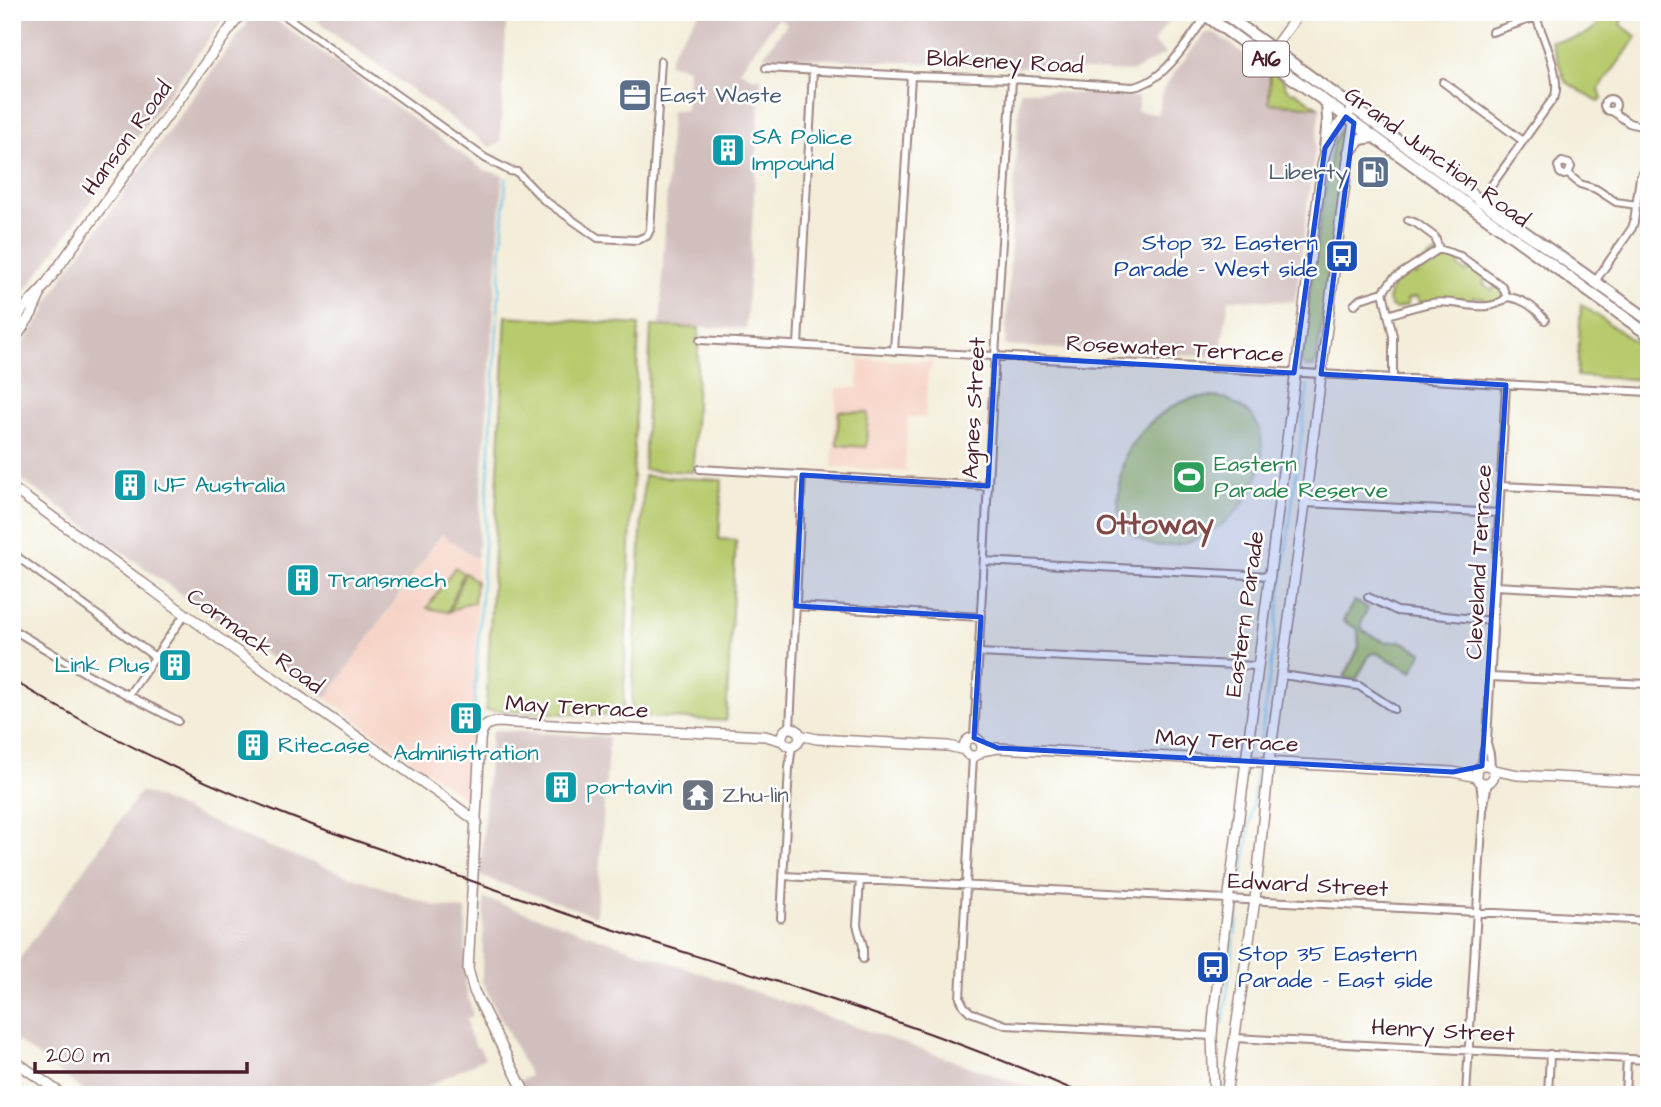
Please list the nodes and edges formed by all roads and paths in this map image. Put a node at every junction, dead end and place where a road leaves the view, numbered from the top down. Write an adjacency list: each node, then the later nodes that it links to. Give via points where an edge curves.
1 (242, 12): 33 (main road, Hanson Road)
2 (280, 12): 11 (street, via 485,158 517,172 544,200 598,238 642,239 650,230)
3 (1222, 12): 10 (highway, Grand Junction Road / A16)
4 (1300, 12): 10 (main road)
5 (1206, 13): 15 (street, Blakeney Road, via 1169,65 1140,86); 17 (highway, Grand Junction Road / A16)
6 (1535, 14): 7 (street); 23 (street, via 1557,87)
7 (1492, 32)
8 (1649, 39): 9 (street)
9 (1649, 45)
10 (1273, 49): 18 (highway, Grand Junction Road / A16)
11 (662, 61)
12 (766, 68): 13 (street, Blakeney Road)
13 (813, 71): 14 (street, Blakeney Road); 44 (street)
14 (911, 76): 15 (street, Blakeney Road); 45 (street)
15 (1012, 79): 46 (street, Agnes Street)
16 (1443, 82): 23 (street)
17 (1327, 103): 20 (highway, Grand Junction Road / A16); 24 (highway)
18 (1356, 109): 20 (highway); 28 (highway, Grand Junction Road / A16)
19 (1612, 111): 21 (street)
20 (1350, 120): 22 (highway, Grand Junction Road / A16); 24 (main road, Eastern Parade, via 1338,125); 25 (main road, Eastern Parade)
21 (1649, 131)
22 (1374, 137): 25 (highway, via 1360,139); 28 (highway, Grand Junction Road / A16)
23 (1523, 141): 28 (street)
24 (1325, 148): 47 (main road, Eastern Parade)
25 (1349, 152): 48 (main road, Eastern Parade)
26 (1649, 160): 29 (street, via 1640,177)
27 (1567, 174): 29 (street, via 1616,202)
28 (1478, 205): 32 (highway, Grand Junction Road / A16)
29 (1637, 205): 32 (street, via 1632,228)
30 (1408, 220): 31 (street, via 1435,237)
31 (1439, 250): 34 (street, via 1393,279); 35 (street, via 1460,256 1502,286)
32 (1591, 286): 39 (highway, Grand Junction Road / A16); 41 (highway, Grand Junction Road / A16)
33 (44, 287): 40 (main road, Hanson Road); 43 (main road, Hanson Road)
34 (1383, 292): 36 (street); 37 (street)
35 (1507, 297): 37 (street, via 1492,307 1439,302); 38 (street, via 1527,303)
36 (1354, 305)
37 (1388, 315): 49 (street)
38 (1545, 320)
39 (1649, 320)
40 (12, 325)
41 (1649, 335)
42 (700, 340): 44 (street, Rosewater Terrace)
43 (12, 344)
44 (798, 345): 45 (street, Rosewater Terrace)
45 (894, 351): 46 (street, Rosewater Terrace)
46 (995, 356): 47 (street, Rosewater Terrace); 54 (street, Agnes Street)
47 (1294, 373): 48 (street, Rosewater Terrace); 62 (main road, Eastern Parade)
48 (1321, 374): 49 (street, Rosewater Terrace); 58 (main road, Eastern Parade)
49 (1393, 378): 50 (street, Rosewater Terrace)
50 (1506, 384): 51 (street, Rosewater Terrace); 55 (street, Cleveland Terrace)
51 (1649, 392)
52 (700, 469): 53 (street)
53 (803, 475): 54 (street); 66 (street)
54 (988, 486): 61 (street, Agnes Street)
55 (1500, 486): 57 (street); 59 (street, Cleveland Terrace)
56 (12, 488): 67 (main road, Cormack Road)
57 (1649, 493)
58 (1305, 503): 59 (street); 74 (main road, Eastern Parade)
59 (1499, 513): 63 (street, Cleveland Terrace)
60 (12, 553): 72 (street)
61 (984, 561): 62 (street); 68 (street, Agnes Street)
62 (1269, 576): 73 (main road, Eastern Parade)
63 (1495, 586): 64 (street); 69 (street, Cleveland Terrace)
64 (1649, 594)
65 (1368, 597): 69 (street, via 1397,611)
66 (796, 606): 68 (street); 80 (street)
67 (185, 614): 72 (street); 86 (main road, Cormack Road)
68 (981, 617): 71 (street, Agnes Street)
69 (1493, 621): 75 (street, Cleveland Terrace)
70 (12, 629): 77 (street)
71 (979, 653): 73 (street); 81 (street, Agnes Street)
72 (155, 657): 77 (street)
73 (1256, 666): 82 (main road, Eastern Parade)
74 (1282, 675): 78 (street, via 1359,686); 83 (main road, Eastern Parade)
75 (1490, 677): 76 (street); 84 (street, Cleveland Terrace, via 1490,754)
76 (1649, 684)
77 (128, 696): 79 (street)
78 (1394, 709)
79 (178, 721)
80 (791, 737): 81 (main road, May Terrace); 86 (main road, May Terrace, via 491,722 481,734); 87 (street)
81 (973, 747): 82 (main road, May Terrace); 89 (street)
82 (1245, 762): 83 (main road, May Terrace); 90 (main road, Eastern Parade)
83 (1269, 763): 84 (main road, May Terrace); 91 (main road, Eastern Parade)
84 (1485, 774): 85 (main road, May Terrace); 92 (street, Cleveland Terrace)
85 (1649, 782)
86 (477, 822): 106 (main road, via 468,969 474,991)
87 (783, 876): 88 (street, Edward Street); 93 (street)
88 (860, 880): 89 (street, Edward Street); 95 (street, via 857,925)
89 (966, 886): 90 (street, Edward Street); 96 (street, via 960,998 970,1012 1006,1025)
90 (1228, 899): 91 (street, Edward Street); 96 (main road, Eastern Parade)
91 (1255, 900): 92 (street, Edward Street); 97 (main road, Eastern Parade)
92 (1477, 912): 94 (street, Edward Street); 98 (street, Cleveland Terrace)
93 (781, 918)
94 (1649, 920)
95 (863, 959)
96 (1212, 1036): 104 (main road, Eastern Parade)
97 (1235, 1038): 98 (street, Henry Street); 103 (main road, Eastern Parade)
98 (1469, 1050): 99 (street, Henry Street); 108 (street, Cleveland Terrace)
99 (1549, 1054): 101 (street, Henry Street); 109 (street)
100 (12, 1059): 105 (main road)
101 (1627, 1059): 102 (street, Henry Street); 110 (street)
102 (1649, 1060)
103 (1231, 1065): 104 (main road, via 1223,1084); 107 (main road, Eastern Parade)
104 (1214, 1091)
105 (62, 1095)
106 (526, 1095)
107 (1226, 1095)
108 (1466, 1095)
109 (1548, 1095)
110 (1625, 1095)

